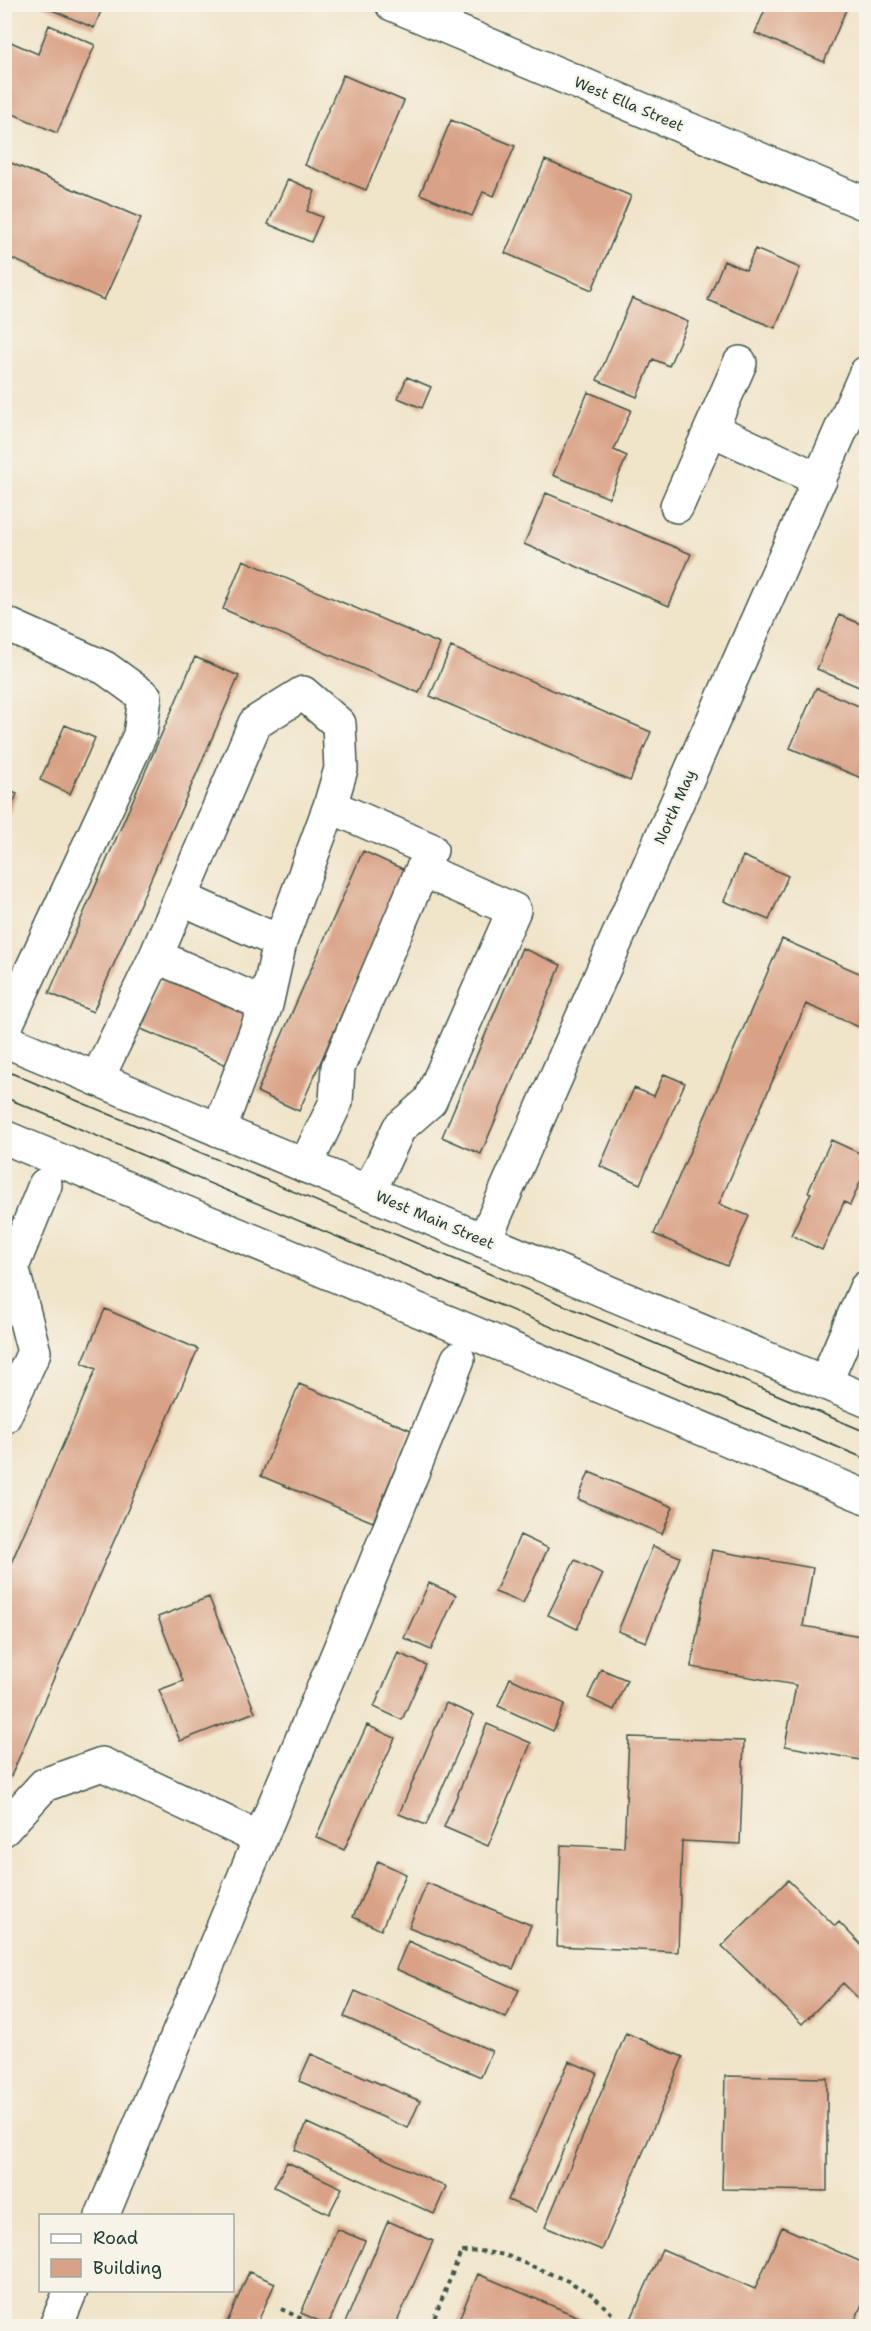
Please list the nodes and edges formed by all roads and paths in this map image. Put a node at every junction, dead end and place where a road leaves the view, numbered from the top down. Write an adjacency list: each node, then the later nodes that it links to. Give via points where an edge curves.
1 (392, 4): 2 (main road, West Ella Street)
2 (867, 204)
3 (740, 363): 5 (main road)
4 (867, 373): 6 (main road, North May)
5 (711, 429): 6 (main road); 7 (main road)
6 (820, 480): 23 (main road, North May)
7 (677, 506)
8 (4, 623): 15 (main road, via 105,668 145,697 141,735)
9 (330, 806): 10 (main road); 11 (main road, via 341,769 339,724 303,693 255,723); 12 (main road)
10 (431, 850)
11 (181, 898): 12 (main road); 13 (main road)
12 (280, 942): 14 (main road)
13 (156, 956): 14 (main road); 17 (main road)
14 (266, 1005): 18 (main road)
15 (4, 1030)
16 (4, 1040): 17 (main road, West Main Street)
17 (97, 1079): 18 (main road, West Main Street)
18 (219, 1130): 20 (main road, West Main Street)
19 (4, 1137): 29 (main road)
20 (305, 1166): 22 (main road, West Main Street); 22 (main road, via 336,1102 338,1067 422,870 514,910 430,1101 399,1128)
21 (45, 1185): 28 (main road, via 12,1267 34,1352)
22 (369, 1192): 23 (main road, West Main Street)
23 (484, 1241): 26 (main road, West Main Street)
24 (867, 1288): 26 (main road)
25 (458, 1359): 31 (main road)
26 (825, 1383): 27 (main road, West Main Street)
27 (867, 1400)
28 (4, 1417)
29 (867, 1497)
30 (4, 1829): 31 (main road, via 44,1785 102,1764)
31 (259, 1838): 32 (main road)
32 (103, 2214)
33 (70, 2292): 35 (main road)
34 (281, 2309): 36 (path)
35 (56, 2326)
36 (317, 2326)
37 (431, 2326): 38 (path, via 461,2252 480,2251 505,2255 594,2295 613,2315)
38 (610, 2326)

